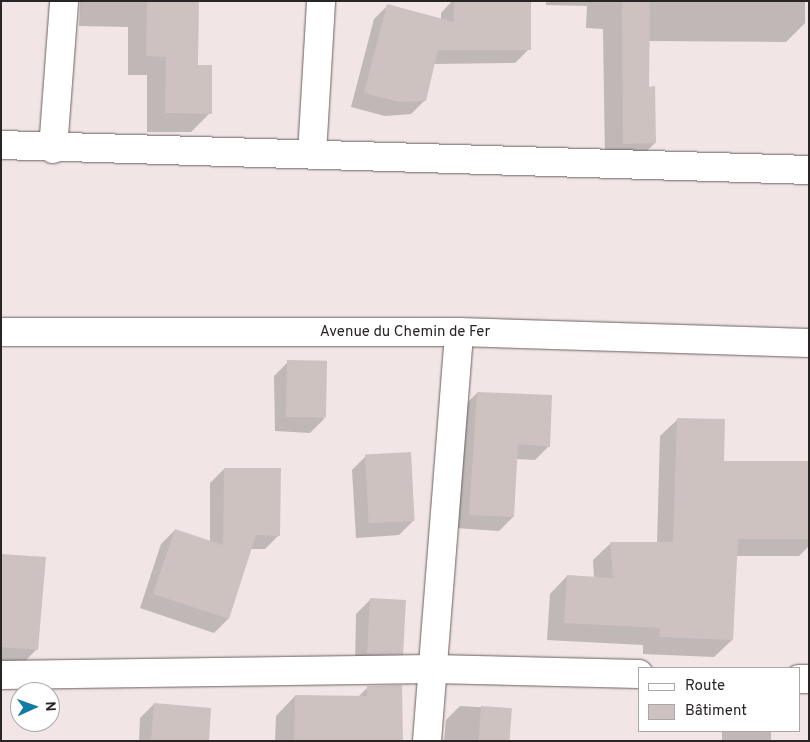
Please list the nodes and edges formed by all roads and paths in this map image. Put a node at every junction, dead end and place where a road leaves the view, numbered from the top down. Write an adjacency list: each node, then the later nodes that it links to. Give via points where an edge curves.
1 (64, 1): 4 (street)
2 (321, 1): 5 (street)
3 (1, 145): 4 (street)
4 (53, 148): 5 (street)
5 (312, 154): 6 (street)
6 (809, 170)
7 (1, 332): 8 (street, Avenue du Chemin de Fer)
8 (459, 332): 9 (street, Avenue du Chemin de Fer); 10 (street)
9 (809, 342)
10 (432, 669): 11 (street); 12 (street); 13 (street)
11 (638, 674)
12 (1, 675)
13 (427, 741)

